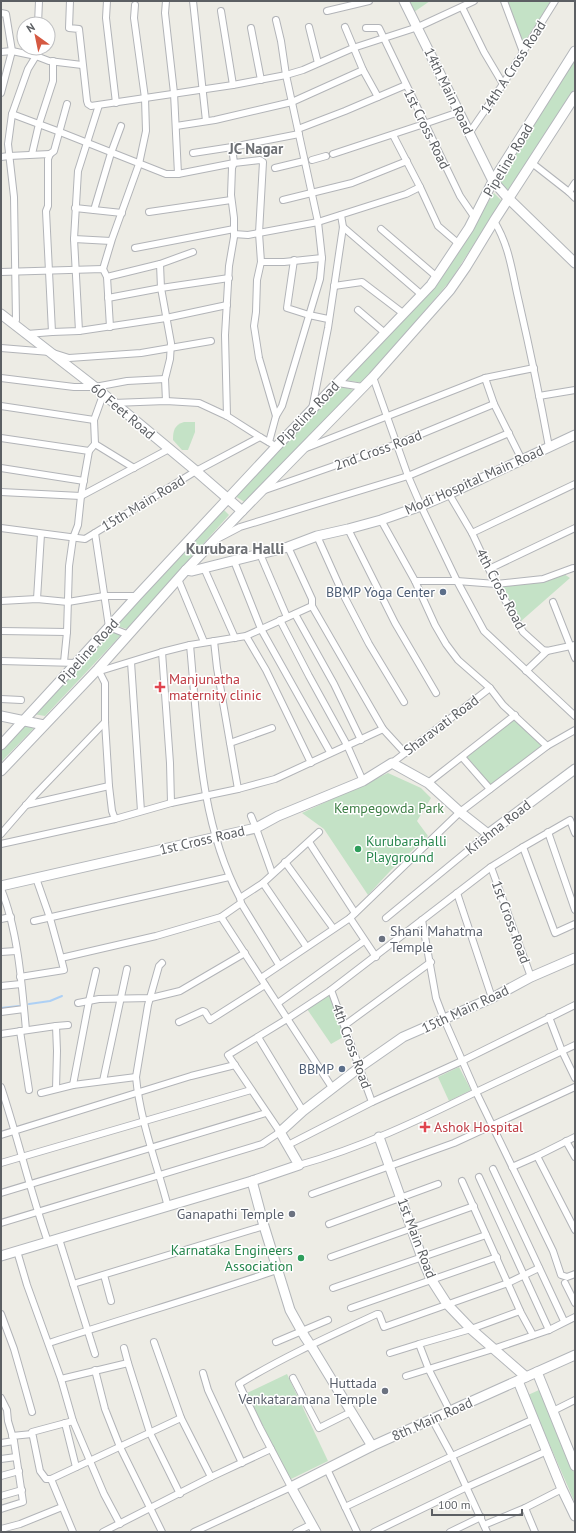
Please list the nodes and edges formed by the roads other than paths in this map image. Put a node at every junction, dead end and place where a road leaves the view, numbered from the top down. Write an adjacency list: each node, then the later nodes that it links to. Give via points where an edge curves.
1 (39, 1): 16 (street)
2 (70, 1): 33 (street, via 69,28 78,29)
3 (107, 1): 47 (street, via 106,18)
4 (166, 1): 42 (street, via 165,13)
5 (192, 1): 40 (street)
6 (369, 1): 14 (street)
7 (404, 1): 20 (street, 14th Main Road)
8 (474, 1): 12 (street)
9 (504, 1): 29 (street)
10 (555, 1): 29 (street, 14th A Cross Road)
11 (134, 5): 44 (street)
12 (462, 7): 20 (street); 37 (street)
13 (221, 11): 38 (street)
14 (327, 11)
15 (1, 13): 25 (street, via 6,14)
16 (38, 16)
17 (276, 20): 35 (street)
18 (309, 27): 32 (street)
19 (344, 27): 24 (street)
20 (418, 27): 23 (street); 50 (street, 14th Main Road)
21 (251, 28): 36 (street)
22 (366, 28): 23 (street, via 379,28)
23 (384, 37): 24 (street); 39 (street, 1st Cross Road)
24 (354, 48): 32 (street); 34 (street)
25 (12, 51): 27 (street); 28 (street); 41 (street)
26 (575, 51): 77 (street, Pipeline Road)
27 (1, 52)
28 (16, 52)
29 (523, 52): 37 (street, 14th A Cross Road)
30 (36, 56): 31 (street); 51 (street, via 28,69)
31 (53, 61): 33 (street); 53 (street, via 53,81)
32 (318, 63): 35 (street)
33 (82, 65): 49 (street, via 86,101 92,106)
34 (364, 70): 43 (street); 46 (street)
35 (286, 75): 36 (street); 46 (street)
36 (261, 80): 38 (street)
37 (503, 84): 59 (street, 14th A Cross Road)
38 (233, 85): 40 (street)
39 (406, 85): 43 (street); 54 (street, 1st Cross Road)
40 (202, 90): 42 (street); 52 (street)
41 (1, 93)
42 (174, 93): 44 (street); 56 (street)
43 (378, 97): 57 (street)
44 (145, 98): 47 (street); 74 (street, via 147,128)
45 (574, 98): 73 (street, Pipeline Road)
46 (292, 102): 52 (street); 57 (street)
47 (116, 103): 49 (street)
48 (67, 104): 58 (street)
49 (99, 105): 61 (street)
50 (459, 112): 54 (street); 59 (street, 14th Main Road)
51 (12, 114): 53 (street); 67 (street)
52 (206, 121): 56 (street)
53 (39, 124): 58 (street); 65 (street)
54 (424, 124): 60 (street); 91 (street, 1st Cross Road, via 463,202)
55 (121, 126): 63 (street)
56 (176, 126): 76 (street)
57 (298, 131): 62 (street); 70 (street)
58 (60, 132): 61 (street); 66 (street, via 54,151)
59 (470, 132): 77 (street, 14th Main Road)
60 (393, 134): 69 (street); 71 (street)
61 (87, 143): 63 (street); 86 (street, via 78,171)
62 (232, 148): 64 (street); 72 (street)
63 (111, 153): 74 (street); 87 (street)
64 (193, 153)
65 (32, 154): 66 (street); 67 (street)
66 (50, 154): 110 (street, via 46,211)
67 (9, 156): 68 (street); 112 (street, via 14,197)
68 (1, 157)
69 (312, 160)
70 (304, 161): 75 (street); 80 (street)
71 (407, 161): 79 (street); 80 (street, via 352,183)
72 (234, 162): 76 (street); 84 (street); 97 (street, via 263,162)
73 (532, 163): 81 (street); 82 (street, Pipeline Road)
74 (139, 164): 76 (street, via 166,174); 89 (street)
75 (275, 168)
76 (178, 174)
77 (493, 181): 82 (street, 14th Main Road); 91 (street, Pipeline Road)
78 (575, 183): 81 (street)
79 (420, 187): 90 (street); 100 (street, via 438,227)
80 (311, 192): 85 (street); 93 (street)
81 (569, 192): 83 (street)
82 (508, 198): 92 (street, Pipeline Road); 106 (street, 14th Main Road)
83 (575, 198)
84 (231, 200): 88 (street); 96 (street)
85 (283, 200)
86 (75, 208): 87 (street); 98 (street)
87 (94, 210): 89 (street)
88 (149, 212)
89 (122, 213): 99 (street)
90 (341, 215): 93 (street); 94 (street)
91 (475, 218): 100 (street, Pipeline Road)
92 (494, 220): 137 (street, via 503,235 513,270); 138 (street, Pipeline Road, via 450,290)
93 (318, 222): 97 (street); 103 (street)
94 (343, 227): 116 (street); 118 (street)
95 (381, 229): 114 (street)
96 (234, 232): 97 (street, via 248,235); 101 (street); 115 (street)
97 (259, 233): 105 (street)
98 (74, 239): 99 (street); 109 (street)
99 (111, 241): 108 (street)
100 (459, 244): 114 (street, Pipeline Road)
101 (135, 248)
102 (193, 252): 107 (street)
103 (322, 258): 104 (street); 124 (street, via 320,279)
104 (294, 260): 105 (street); 124 (street, via 287,308)
105 (261, 262): 154 (street, via 257,280 254,326 259,358)
106 (575, 263)
107 (160, 264): 113 (street); 117 (street)
108 (103, 269): 109 (street); 113 (street)
109 (77, 270): 110 (street); 130 (street)
110 (48, 271): 112 (street); 129 (street)
111 (1, 272): 112 (street)
112 (15, 272): 127 (street)
113 (107, 277): 119 (street)
114 (437, 277): 118 (street, Pipeline Road)
115 (229, 278): 117 (street); 120 (street)
116 (334, 286): 123 (street, via 362,282); 126 (street)
117 (161, 288): 119 (street); 125 (street)
118 (422, 295): 123 (street, Pipeline Road)
119 (108, 298): 128 (street)
120 (227, 305): 125 (street); 153 (street)
121 (358, 310): 131 (street)
122 (1, 314): 127 (street, 60 Feet Road)
123 (404, 314): 131 (street, Pipeline Road)
124 (309, 315): 126 (street); 154 (street, via 282,406)
125 (166, 318): 128 (street); 135 (street)
126 (328, 319): 152 (street)
127 (14, 323): 132 (street, 60 Feet Road)
128 (110, 327): 130 (street)
129 (52, 332): 130 (street); 132 (street)
130 (79, 332)
131 (385, 333): 142 (street, Pipeline Road)
132 (27, 334): 136 (street, 60 Feet Road)
133 (212, 341): 135 (street)
134 (1, 348): 136 (street)
135 (170, 348): 136 (street, via 141,353 69,358); 141 (street)
136 (50, 352): 144 (street, 60 Feet Road)
137 (534, 368): 140 (street); 147 (street)
138 (373, 377): 143 (street, Pipeline Road); 155 (street)
139 (1, 378): 144 (street, via 74,387)
140 (485, 378): 150 (street); 155 (street)
141 (165, 379): 144 (street, via 127,381); 148 (street)
142 (338, 383): 143 (street); 152 (street, Pipeline Road)
143 (363, 386): 166 (street, Pipeline Road)
144 (95, 387): 146 (street, 60 Feet Road)
145 (575, 390): 147 (street)
146 (103, 395): 149 (street, 60 Feet Road); 156 (street)
147 (539, 396): 164 (street)
148 (166, 401): 149 (street); 153 (street, via 198,403)
149 (112, 403): 165 (street, 60 Feet Road)
150 (494, 404): 157 (street); 163 (street, 2nd Cross Road)
151 (1, 406): 156 (street)
152 (312, 409): 162 (street, Pipeline Road)
153 (227, 416): 159 (street)
154 (276, 416): 162 (street)
155 (386, 416): 163 (street); 166 (street)
156 (94, 420): 161 (street)
157 (509, 433): 168 (street); 172 (street)
158 (575, 435): 164 (street, Modi Hospital Main Road)
159 (260, 437): 162 (street); 171 (street, 15th Main Road)
160 (1, 438): 167 (street)
161 (95, 444): 167 (street); 170 (street)
162 (273, 444): 179 (street, Pipeline Road)
163 (397, 444): 172 (street); 175 (street, 2nd Cross Road)
164 (549, 447): 168 (street, Modi Hospital Main Road)
165 (169, 449): 170 (street); 171 (street, 60 Feet Road)
166 (300, 450): 175 (street, Pipeline Road)
167 (89, 451): 173 (street)
168 (522, 460): 177 (street, Modi Hospital Main Road)
169 (1, 468): 173 (street)
170 (134, 468): 178 (street)
171 (196, 471): 179 (street, 60 Feet Road); 187 (street, 15th Main Road)
172 (408, 476): 180 (street); 192 (street, via 240,528)
173 (84, 481): 178 (street)
174 (575, 484): 188 (street)
175 (260, 491): 181 (street, Pipeline Road)
176 (1, 492): 178 (street)
177 (449, 494): 180 (street, Modi Hospital Main Road); 188 (street, 4th Cross Road)
178 (81, 496): 191 (street, via 78,525)
179 (228, 498): 181 (street, 60 Feet Road); 205 (street, Pipeline Road)
180 (421, 506): 182 (street, Modi Hospital Main Road); 202 (street)
181 (242, 511): 192 (street, Pipeline Road)
182 (381, 520): 185 (street, Modi Hospital Main Road); 201 (street)
183 (1, 528): 186 (street); 189 (street, 15th Main Road)
184 (575, 528): 197 (street)
185 (348, 529): 190 (street, Modi Hospital Main Road); 235 (street, via 395,623)
186 (1, 533)
187 (95, 533): 191 (street, 15th Main Road, via 85,538); 204 (street)
188 (472, 533): 197 (street, 4th Cross Road)
189 (40, 534): 191 (street, 15th Main Road); 206 (street)
190 (317, 536): 193 (street, Modi Hospital Main Road); 238 (street, via 369,644)
191 (73, 538): 208 (street)
192 (215, 540): 199 (street, Pipeline Road)
193 (288, 547): 194 (street, Modi Hospital Main Road); 210 (street, via 312,599)
194 (260, 554): 195 (street, Modi Hospital Main Road); 212 (street)
195 (234, 561): 196 (street, Modi Hospital Main Road); 215 (street)
196 (204, 568): 199 (street, Modi Hospital Main Road); 220 (street)
197 (489, 569): 203 (street, 4th Cross Road)
198 (574, 569): 203 (street, via 543,579)
199 (186, 570): 200 (street, Pipeline Road)
200 (178, 579): 218 (street, Pipeline Road); 222 (street)
201 (414, 581): 202 (street); 234 (street, via 446,644 458,660)
202 (457, 581): 203 (street); 233 (street, via 484,631)
203 (496, 584): 225 (street, 4th Cross Road, via 522,632 543,650)
204 (104, 596): 205 (street); 208 (street); 214 (street)
205 (137, 596): 214 (street, Pipeline Road)
206 (37, 599): 207 (street); 208 (street)
207 (1, 601)
208 (68, 602): 217 (street)
209 (553, 602): 224 (street)
210 (312, 606): 211 (street); 246 (street)
211 (295, 614): 212 (street); 248 (street, via 334,684)
212 (288, 618): 213 (street)
213 (280, 620): 215 (street); 251 (street)
214 (109, 627): 218 (street); 231 (street, Pipeline Road)
215 (261, 629): 219 (street); 253 (street)
216 (1, 631): 217 (street)
217 (67, 632): 229 (street)
218 (129, 635): 232 (street, Pipeline Road)
219 (246, 636): 220 (street); 256 (street, via 266,670)
220 (235, 638): 221 (street)
221 (214, 641): 222 (street); 249 (street)
222 (204, 642): 223 (street)
223 (190, 645): 226 (street); 265 (street)
224 (573, 645): 225 (street); 227 (street)
225 (548, 651): 233 (street)
226 (162, 652): 230 (street); 266 (street)
227 (575, 658)
228 (1, 661): 229 (street)
229 (64, 662): 231 (street)
230 (131, 662): 232 (street); 268 (street)
231 (77, 663): 242 (street, Pipeline Road)
232 (99, 670): 243 (street, via 105,683); 244 (street, Pipeline Road)
233 (526, 671): 241 (street)
234 (490, 688): 239 (street, via 503,705); 254 (street, Sharavati Road)
235 (436, 693)
236 (1, 699): 237 (street)
237 (21, 700)
238 (404, 702)
239 (515, 715): 252 (street); 255 (street)
240 (1, 716): 242 (street)
241 (575, 716)
242 (23, 721): 244 (street); 250 (street, Pipeline Road)
243 (105, 722): 262 (street); 267 (street)
244 (44, 725): 259 (street, Pipeline Road)
245 (272, 728): 249 (street)
246 (383, 729): 248 (street); 254 (street)
247 (575, 730): 252 (street)
248 (361, 740): 251 (street)
249 (230, 743): 263 (street)
250 (1, 745)
251 (348, 745): 253 (street); 260 (street)
252 (547, 746): 264 (street)
253 (330, 752): 256 (street)
254 (405, 753): 257 (street, Sharavati Road)
255 (462, 757): 261 (street); 264 (street)
256 (311, 763): 263 (street, via 275,779)
257 (392, 763): 260 (street, 1st Cross Road); 261 (street)
258 (575, 769): 277 (street, Krishna Road)
259 (1, 771)
260 (362, 781): 272 (street, 1st Cross Road, via 278,816)
261 (428, 783): 269 (street)
262 (109, 786): 267 (street); 271 (street)
263 (238, 789): 265 (street)
264 (490, 789): 269 (street)
265 (206, 795): 266 (street); 278 (street)
266 (171, 803): 268 (street)
267 (26, 805): 276 (street)
268 (141, 811): 271 (street)
269 (460, 812): 277 (street); 292 (street)
270 (251, 816): 272 (street)
271 (115, 819): 280 (street)
272 (256, 828): 278 (street, 1st Cross Road); 284 (street)
273 (319, 832): 279 (street)
274 (548, 832): 275 (street, via 570,820); 281 (street); 291 (street)
275 (575, 833)
276 (1, 834)
277 (488, 834): 297 (street, Krishna Road)
278 (216, 836): 285 (street); 286 (street, 1st Cross Road)
279 (309, 842): 282 (street); 292 (street)
280 (1, 844)
281 (523, 847): 283 (street); 301 (street, via 555,933)
282 (285, 862): 284 (street); 302 (street)
283 (491, 867): 289 (street); 317 (street, 1st Cross Road)
284 (272, 873): 287 (street)
285 (229, 877): 290 (street); 295 (street)
286 (36, 878): 288 (street, 1st Cross Road); 295 (street)
287 (263, 883): 290 (street); 304 (street)
288 (1, 887): 294 (street, 1st Cross Road)
289 (457, 893): 299 (street); 324 (street)
290 (240, 900): 293 (street); 313 (street)
291 (575, 910)
292 (354, 913): 296 (street)
293 (221, 916): 307 (street); 309 (street, via 156,936)
294 (11, 917): 298 (street); 305 (street, 1st Cross Road)
295 (50, 918): 300 (street); 309 (street)
296 (350, 918): 302 (street); 303 (street)
297 (386, 918)
298 (1, 919)
299 (422, 920): 308 (street); 311 (street)
300 (34, 922)
301 (575, 924)
302 (333, 928): 304 (street)
303 (364, 941): 308 (street); 328 (street)
304 (306, 946): 313 (street)
305 (16, 950): 306 (street); 316 (street, 1st Cross Road)
306 (1, 952)
307 (245, 953): 318 (street); 323 (street, via 180,991)
308 (376, 956): 322 (street)
309 (61, 958): 316 (street, via 64,970)
310 (575, 958): 317 (street, 15th Main Road)
311 (431, 962): 334 (street, via 436,998); 336 (street)
312 (162, 963): 323 (street)
313 (280, 965): 318 (street)
314 (127, 969): 325 (street)
315 (96, 971): 326 (street)
316 (20, 977): 319 (street, 1st Cross Road)
317 (531, 977): 324 (street, 15th Main Road)
318 (261, 978): 320 (street)
319 (21, 984): 321 (street); 330 (street, 1st Cross Road)
320 (264, 985): 328 (street); 335 (street, via 210,1020 203,1011)
321 (1, 986)
322 (331, 990): 333 (street); 336 (street, 4th Cross Road)
323 (151, 998): 325 (street); 347 (street)
324 (492, 998): 334 (street, 15th Main Road)
325 (122, 999): 326 (street); 349 (street)
326 (89, 1001): 327 (street); 350 (street)
327 (78, 1003)
328 (278, 1003): 333 (street)
329 (575, 1005): 332 (street)
330 (24, 1009): 331 (street); 339 (street, 1st Cross Road)
331 (1, 1012)
332 (549, 1017): 343 (street); 344 (street)
333 (287, 1019): 341 (street); 354 (street)
334 (444, 1019): 344 (street); 346 (street, 15th Main Road, via 403,1037)
335 (179, 1022)
336 (345, 1024): 346 (street, 4th Cross Road)
337 (68, 1025): 338 (street)
338 (56, 1026): 339 (street); 353 (street)
339 (23, 1031): 340 (street); 355 (street, 1st Cross Road)
340 (1, 1034)
341 (258, 1037): 345 (street, via 228,1055); 362 (street)
342 (575, 1045): 343 (street)
343 (562, 1051): 348 (street); 358 (street)
344 (462, 1061): 358 (street); 360 (street)
345 (235, 1065): 356 (street); 359 (street)
346 (360, 1068): 354 (street, 15th Main Road); 360 (street, 4th Cross Road)
347 (136, 1077): 349 (street); 359 (street)
348 (575, 1078)
349 (103, 1081): 350 (street)
350 (73, 1085): 353 (street)
351 (1, 1087): 361 (street)
352 (575, 1087): 365 (street)
353 (56, 1089): 357 (street)
354 (333, 1089): 362 (street, 15th Main Road)
355 (30, 1090)
356 (251, 1090): 363 (street); 364 (street)
357 (41, 1092)
358 (476, 1092): 365 (street); 370 (street)
359 (138, 1093): 364 (street); 366 (street)
360 (372, 1102): 372 (street)
361 (4, 1106): 366 (street)
362 (303, 1111): 367 (street, 15th Main Road)
363 (266, 1113): 367 (street); 373 (street)
364 (144, 1121): 373 (street); 374 (street)
365 (492, 1126): 379 (street); 380 (street)
366 (16, 1130): 368 (street); 374 (street)
367 (280, 1132): 372 (street); 382 (street, via 262,1144)
368 (1, 1135)
369 (575, 1136): 371 (street)
370 (379, 1137): 378 (street); 379 (street, 1st Main Road)
371 (566, 1141): 375 (street); 376 (street)
372 (288, 1145): 378 (street)
373 (151, 1148): 382 (street); 387 (street)
374 (23, 1156): 377 (street); 387 (street)
375 (537, 1156): 380 (street); 398 (street)
376 (575, 1157)
377 (1, 1163)
378 (299, 1165): 384 (street)
379 (390, 1166): 389 (street); 390 (street, 1st Main Road)
380 (512, 1167): 409 (street, via 562,1275 567,1277)
381 (493, 1169): 407 (street)
382 (160, 1176): 392 (street); 393 (street)
383 (479, 1177): 411 (street)
384 (252, 1181): 392 (street); 396 (street)
385 (462, 1181): 391 (street)
386 (438, 1184): 390 (street)
387 (30, 1185): 388 (street); 393 (street)
388 (1, 1194)
389 (312, 1194)
390 (401, 1198): 395 (street); 397 (street, 1st Main Road)
391 (474, 1206): 397 (street); 399 (street)
392 (168, 1207): 400 (street)
393 (38, 1212): 394 (street); 401 (street)
394 (1, 1224)
395 (329, 1224)
396 (264, 1226): 408 (street); 410 (street)
397 (412, 1229): 404 (street); 406 (street, 1st Main Road)
398 (575, 1230)
399 (486, 1235): 405 (street); 406 (street)
400 (59, 1239): 401 (street); 415 (street)
401 (48, 1242): 402 (street)
402 (18, 1251): 403 (street); 433 (street, via 27,1285)
403 (1, 1256)
404 (331, 1257)
405 (497, 1257): 412 (street); 414 (street)
406 (422, 1258): 412 (street, 1st Main Road); 416 (street)
407 (539, 1268): 411 (street); 425 (street)
408 (277, 1270): 427 (street, via 180,1303); 429 (street, via 290,1310)
409 (575, 1274)
410 (104, 1275): 415 (street); 417 (street)
411 (524, 1275): 414 (street); 428 (street)
412 (431, 1279): 419 (street, 1st Main Road); 420 (street)
413 (565, 1282): 418 (street)
414 (508, 1283): 419 (street); 421 (street)
415 (73, 1284): 427 (street)
416 (333, 1288)
417 (111, 1301)
418 (575, 1303)
419 (447, 1304): 426 (street, 1st Main Road); 434 (street, via 384,1327 377,1314)
420 (351, 1308)
421 (520, 1311): 426 (street); 430 (street)
422 (1, 1314): 454 (street)
423 (575, 1317): 425 (street)
424 (328, 1320): 429 (street)
425 (564, 1321): 428 (street)
426 (471, 1329): 435 (street); 437 (street, 1st Main Road)
427 (88, 1330): 433 (street); 439 (street)
428 (550, 1330): 430 (street)
429 (301, 1331): 432 (street); 434 (street)
430 (533, 1335): 437 (street)
431 (154, 1342): 456 (street)
432 (276, 1342)
433 (49, 1343): 448 (street)
434 (310, 1344): 455 (street); 469 (street, via 239,1384)
435 (419, 1344): 438 (street); 443 (street)
436 (124, 1348): 441 (street)
437 (493, 1349): 443 (street); 449 (street, 1st Main Road)
438 (390, 1353)
439 (95, 1354)
440 (575, 1355): 444 (street, 8th Main Road)
441 (128, 1363): 442 (street); 463 (street)
442 (95, 1370): 448 (street); 468 (street, via 105,1409)
443 (429, 1370): 446 (street); 452 (street)
444 (537, 1372): 449 (street, 8th Main Road); 453 (street)
445 (203, 1373): 476 (street, via 208,1390)
446 (406, 1376)
447 (293, 1378): 455 (street, via 319,1428)
448 (61, 1379): 460 (street)
449 (522, 1379): 452 (street, 8th Main Road); 458 (street)
450 (575, 1400): 453 (street)
451 (2, 1401): 459 (street, via 7,1410)
452 (450, 1411): 457 (street, 8th Main Road)
453 (553, 1411): 471 (street)
454 (32, 1412)
455 (351, 1412): 467 (street)
456 (181, 1418): 463 (street); 482 (street)
457 (432, 1419): 467 (street, 8th Main Road); 472 (street)
458 (534, 1419): 470 (street); 472 (street)
459 (8, 1421): 461 (street); 465 (street)
460 (73, 1421): 462 (street); 475 (street)
461 (1, 1422)
462 (65, 1423): 464 (street); 478 (street)
463 (150, 1433): 468 (street); 488 (street)
464 (32, 1434): 465 (street); 483 (street, via 40,1470 46,1480)
465 (13, 1439): 466 (street); 473 (street)
466 (1, 1443)
467 (372, 1446): 479 (street, 8th Main Road)
468 (120, 1447): 475 (street); 494 (street)
469 (271, 1449): 476 (street); 484 (street)
470 (547, 1451): 485 (street); 486 (street)
471 (572, 1452): 477 (street)
472 (452, 1456): 485 (street); 491 (street)
473 (16, 1457): 474 (street); 480 (street)
474 (1, 1459)
475 (89, 1461): 478 (street); 497 (street)
476 (242, 1463): 482 (street)
477 (575, 1466)
478 (76, 1467): 483 (street)
479 (327, 1469): 484 (street, 8th Main Road); 491 (street)
480 (19, 1471): 481 (street); 487 (street)
481 (1, 1476)
482 (211, 1477): 488 (street)
483 (51, 1479): 490 (street)
484 (291, 1487): 499 (street); 504 (street)
485 (467, 1487): 496 (street); 507 (street)
486 (562, 1489): 492 (street); 495 (street)
487 (22, 1490): 489 (street); 493 (street, via 23,1502)
488 (180, 1494): 494 (street)
489 (1, 1496)
490 (62, 1507): 500 (street); 501 (street)
491 (345, 1507): 506 (street)
492 (524, 1508): 498 (street); 510 (street)
493 (1, 1509)
494 (150, 1509): 497 (street); 503 (street)
495 (575, 1516)
496 (481, 1517): 498 (street); 508 (street)
497 (120, 1524): 502 (street)
498 (484, 1525): 509 (street)
499 (314, 1528): 505 (street)
500 (1, 1529)
501 (73, 1532)
502 (104, 1532)
503 (162, 1532)
504 (194, 1532)
505 (296, 1532)
506 (357, 1532)
507 (374, 1532)
508 (450, 1532)
509 (487, 1532)
510 (535, 1532)

